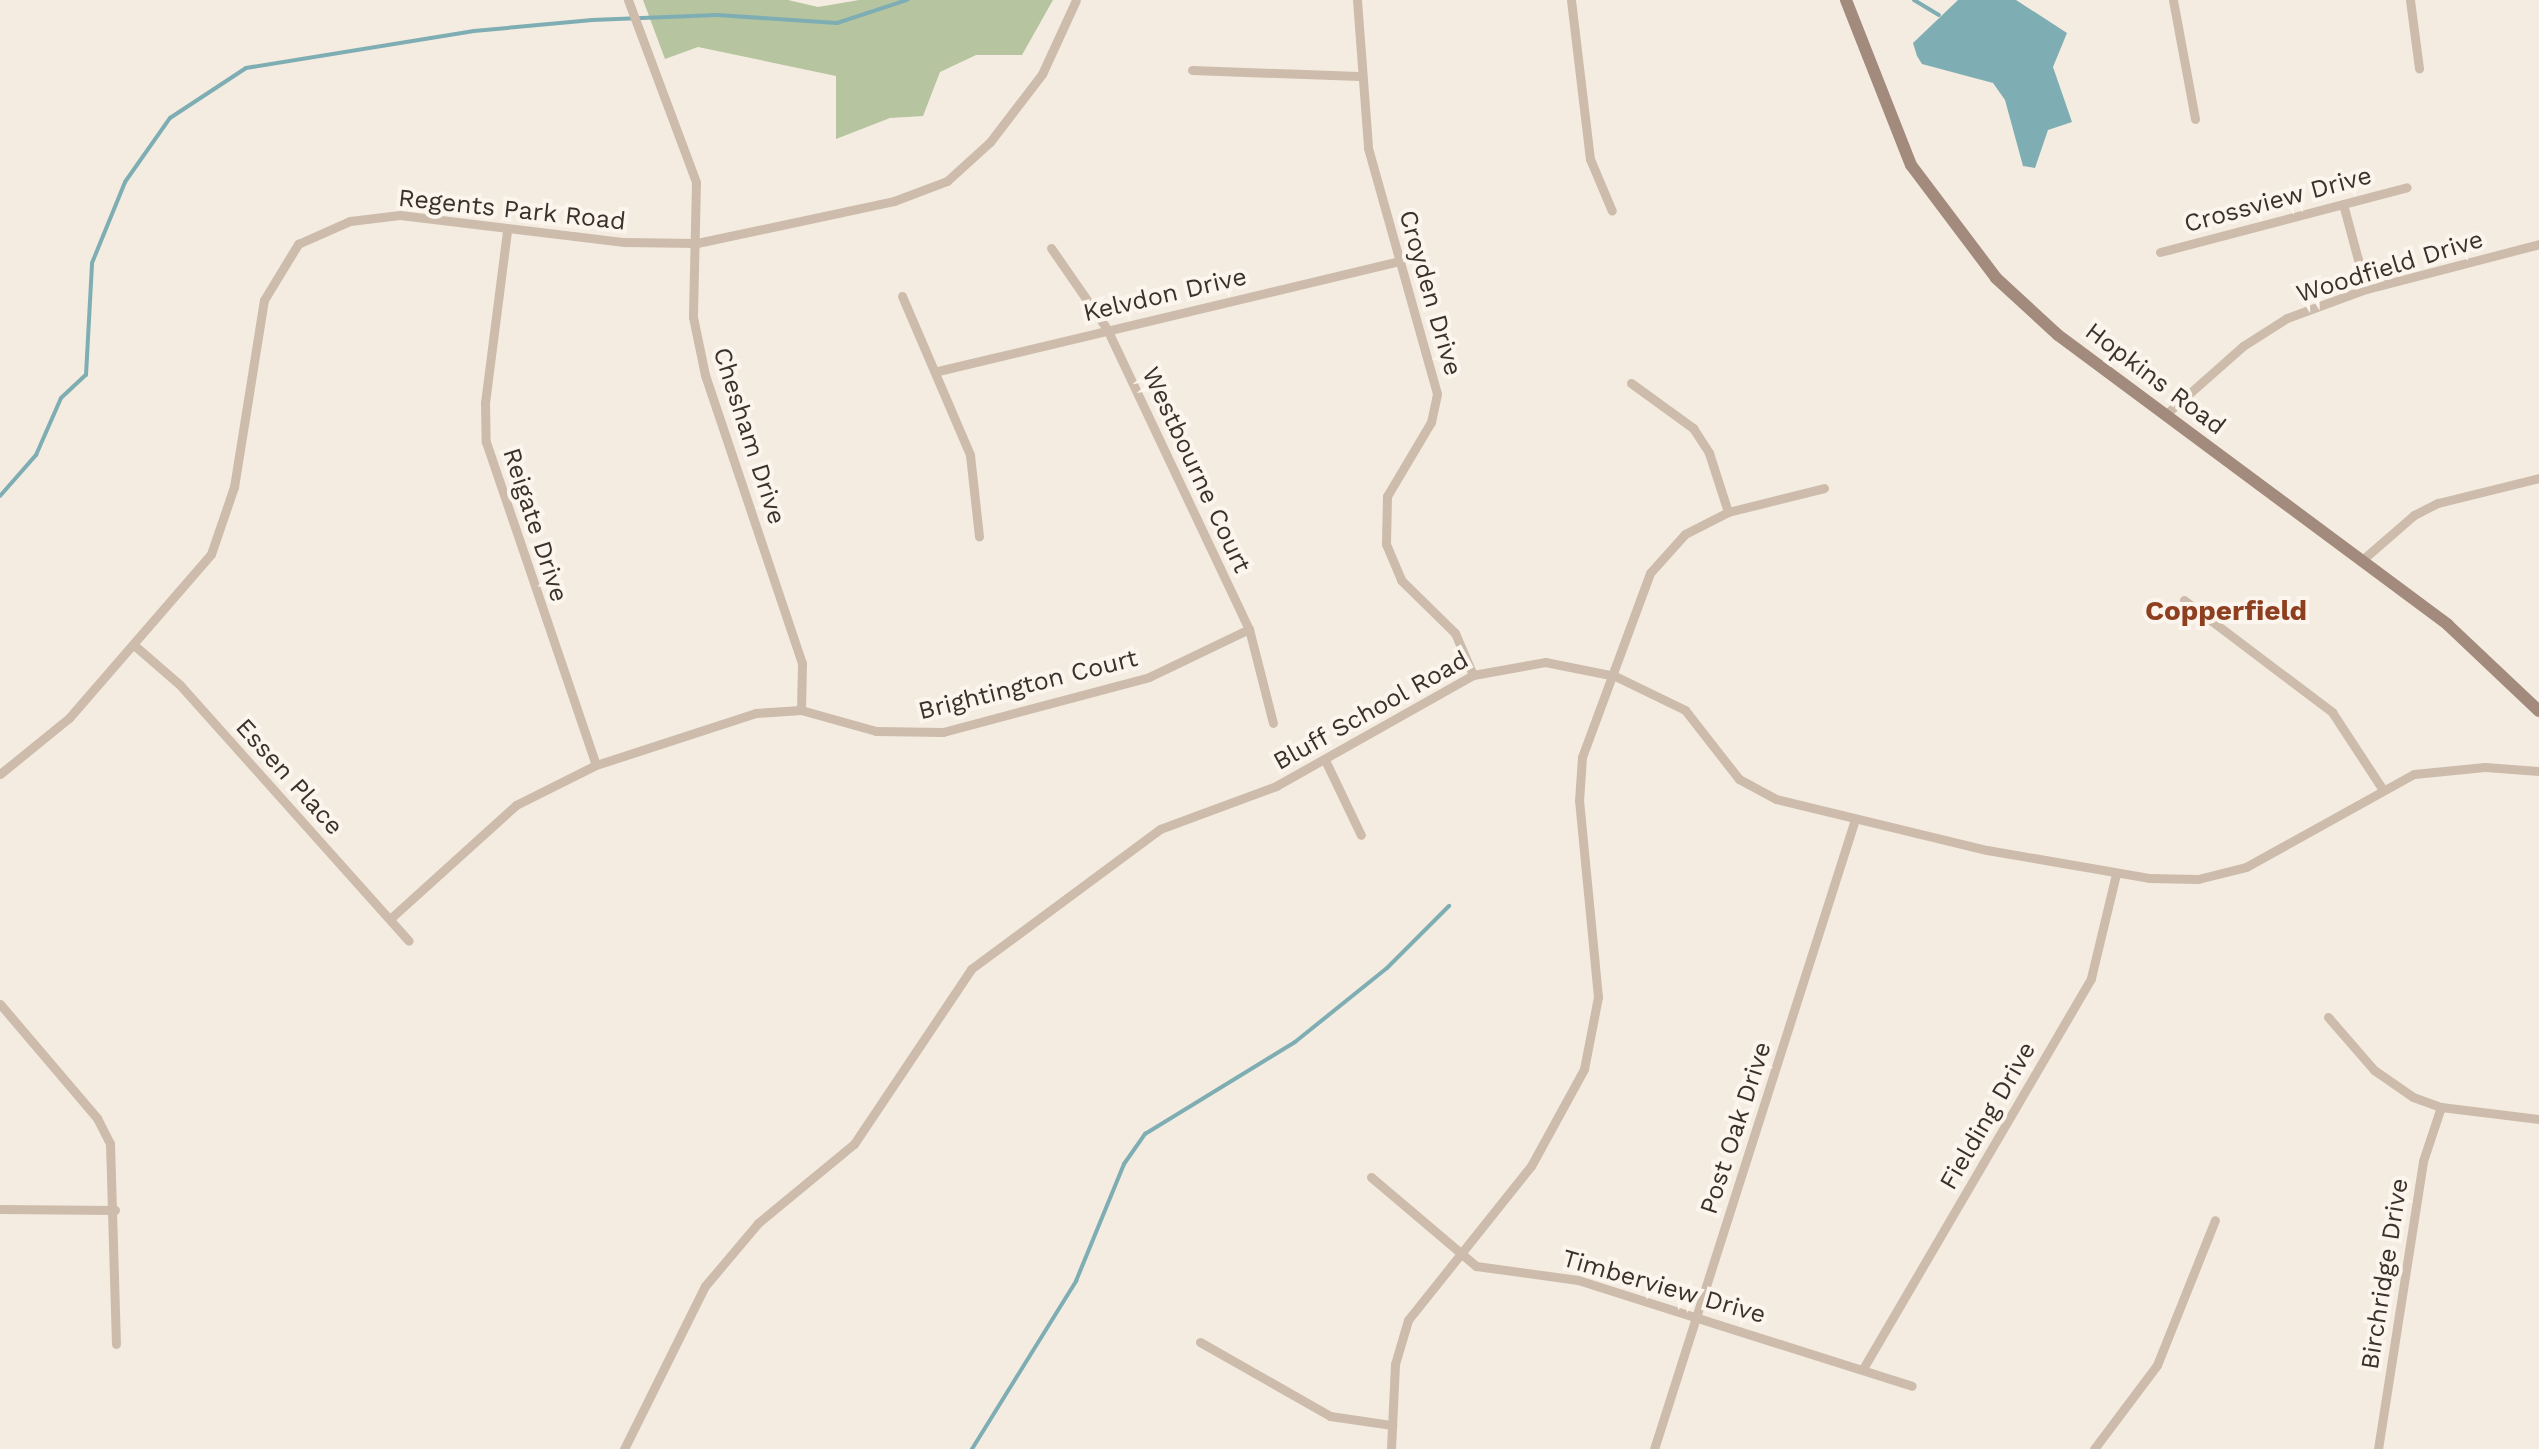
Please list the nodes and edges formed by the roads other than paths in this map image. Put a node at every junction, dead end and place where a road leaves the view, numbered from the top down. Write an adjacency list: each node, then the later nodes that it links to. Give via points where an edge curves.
1 (628, 0): 16 (street, Chesham Drive, via 696,182)
2 (1076, 0): 16 (street, Regents Park Road, via 1032,90 947,181 798,225)
3 (1357, 0): 10 (street, Croyden Drive)
4 (1571, 0): 14 (street, via 1590,159)
5 (1846, 0): 26 (main road, Hopkins Road, via 1911,165 1950,223 2058,335)
6 (2172, 0): 11 (street)
7 (2410, 0): 8 (street)
8 (2420, 68)
9 (1192, 70): 10 (street, via 1245,77)
10 (1359, 76): 20 (street, Croyden Drive, via 1368,148)
11 (2194, 119)
12 (2407, 187): 13 (street, Crossview Drive)
13 (2344, 204): 19 (street, Crossview Drive); 21 (street)
14 (1612, 211)
15 (508, 231): 16 (street, Regents Park Road); 34 (street, Regents Park Road, via 400,216 350,221 298,244 264,300 226,520 211,554); 41 (street, Reigate Drive, via 484,403 486,442)
16 (697, 244): 37 (street, Chesham Drive, via 692,318 705,376 802,662)
17 (2539, 244): 21 (street, Woodfield Drive)
18 (1051, 248): 23 (street, Westbourne Court)
19 (2160, 252)
20 (1400, 261): 23 (street, Kelvdon Drive); 35 (street, Croyden Drive, via 1438,394 1431,422 1386,496 1386,544 1400,580 1455,633)
21 (2366, 289): 26 (street, Woodfield Drive, via 2266,330)
22 (902, 296): 24 (street)
23 (1108, 329): 24 (street, Kelvdon Drive); 33 (street, Westbourne Court)
24 (938, 370): 30 (street, via 970,456)
25 (1631, 383): 29 (street, via 1692,428 1709,453)
26 (2164, 415): 31 (main road, Hopkins Road)
27 (2539, 478): 31 (street, via 2438,503)
28 (1824, 488): 29 (street)
29 (1728, 512): 36 (street, via 1665,552 1639,600)
30 (979, 538)
31 (2361, 561): 38 (main road, Hopkins Road, via 2448,625)
32 (2184, 600): 44 (street, via 2332,712)
33 (1249, 629): 37 (street, Brightington Court, via 1149,676 943,732 876,731); 39 (street, Westbourne Court)
34 (134, 645): 43 (street, Regents Park Road, via 69,718); 48 (street, Essen Place, via 180,684)
35 (1474, 675): 36 (street, Bluff School Road, via 1545,662); 40 (street, Bluff School Road)
36 (1615, 676): 45 (street, Bluff School Road, via 1685,710 1755,789); 58 (street, via 1580,776 1597,952 1596,1026 1556,1130)
37 (801, 710): 41 (street, Brightington Court, via 746,716)
38 (2539, 711)
39 (1272, 723)
40 (1325, 760): 46 (street); 66 (street, Bluff School Road, via 1276,786 1160,829 971,969 854,1144 758,1223 705,1286)
41 (596, 765): 48 (street, Brightington Court, via 516,805)
42 (2539, 770): 44 (street, Bluff School Road, via 2438,770)
43 (0, 774)
44 (2382, 787): 47 (street, Bluff School Road, via 2275,854 2222,875 2177,880)
45 (1854, 819): 47 (street, Bluff School Road); 59 (street, Post Oak Drive)
46 (1361, 835)
47 (2116, 874): 62 (street, Fielding Drive, via 2091,978)
48 (391, 918): 49 (street, Essen Place)
49 (409, 941)
50 (0, 1004): 56 (street, via 97,1118 110,1143)
51 (2328, 1017): 52 (street, via 2374,1070)
52 (2442, 1107): 53 (street); 69 (street, Birchridge Drive, via 2423,1162)
53 (2539, 1119)
54 (1371, 1177): 58 (street, Timberview Drive)
55 (0, 1208): 56 (street)
56 (115, 1210): 61 (street)
57 (2215, 1220): 65 (street, via 2158,1365)
58 (1460, 1253): 59 (street, Timberview Drive, via 1499,1273 1578,1280); 64 (street, via 1408,1320 1395,1364)
59 (1698, 1316): 62 (street, Timberview Drive); 68 (street, Post Oak Drive)
60 (1200, 1342): 64 (street, via 1330,1416)
61 (116, 1344)
62 (1864, 1367): 63 (street, Timberview Drive)
63 (1912, 1386)
64 (1392, 1425): 67 (street)
65 (2097, 1448)
66 (624, 1449)
67 (1391, 1449)
68 (1654, 1449)
69 (2378, 1449)

